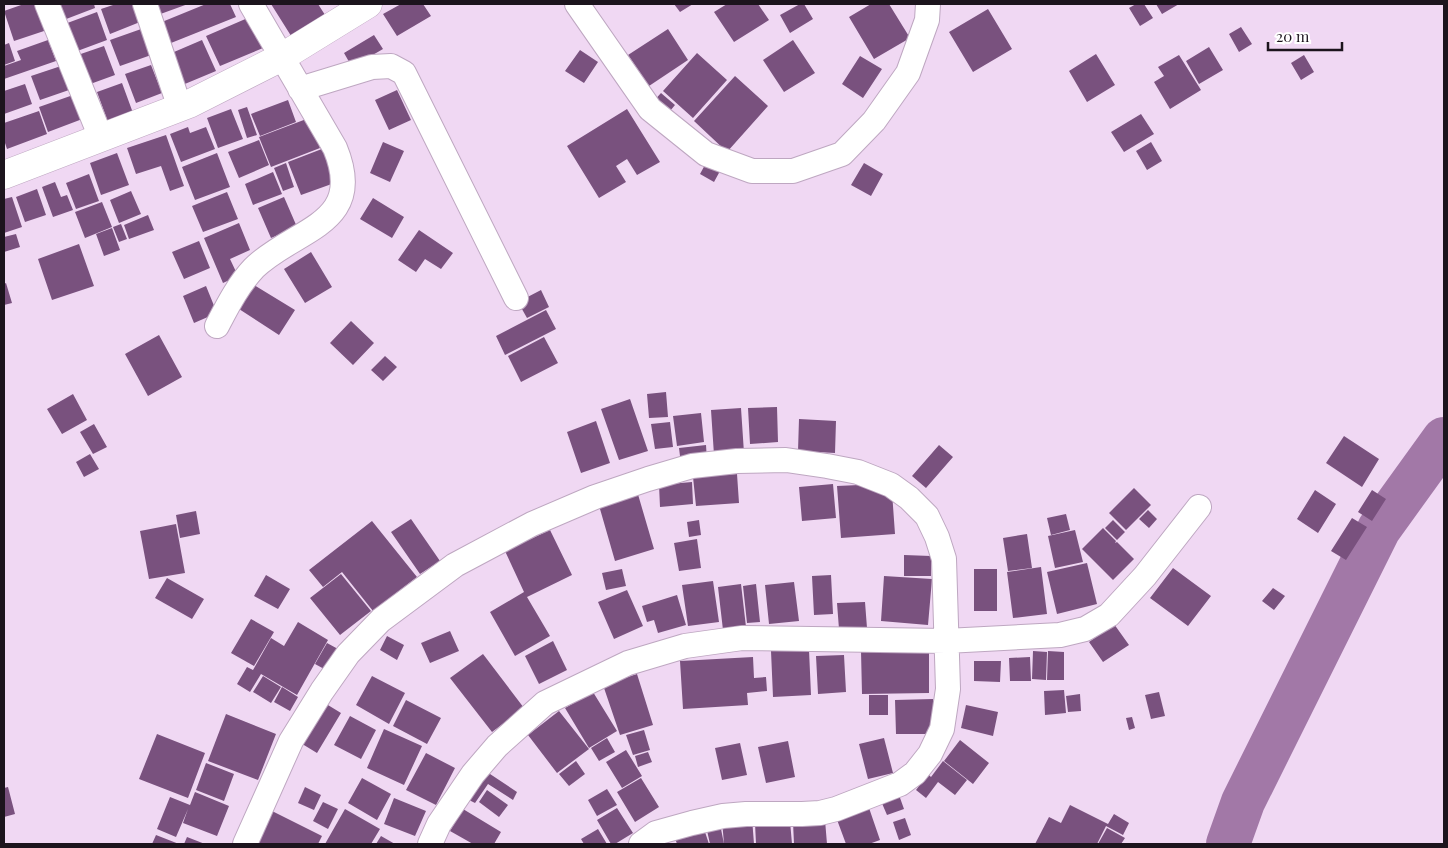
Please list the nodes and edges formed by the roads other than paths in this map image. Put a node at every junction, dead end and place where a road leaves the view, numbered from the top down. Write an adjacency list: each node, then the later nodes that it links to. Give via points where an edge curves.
1 (47, 4): 10 (street)
2 (145, 4): 9 (street)
3 (251, 4): 7 (street)
4 (368, 4): 7 (street)
5 (577, 4): 6 (street, via 650,110 706,154 752,171 793,171 842,154 874,121 908,73 927,20)
6 (928, 4)
7 (282, 57): 8 (street); 9 (street)
8 (300, 89): 12 (street, via 372,67 391,66 404,73); 13 (street, via 341,163 344,180 340,199 331,215 254,268 233,295)
9 (180, 108): 10 (street)
10 (101, 138): 11 (street)
11 (4, 175)
12 (516, 298)
13 (217, 326)
14 (1199, 508): 15 (street, via 1109,615 1085,629 1060,635)
15 (946, 641): 16 (street, via 944,559 937,537 927,516 891,485 858,472 786,460 692,466 648,478 523,529 455,565 381,620 348,654 291,741); 17 (street, via 742,638 685,646 628,663 545,703 496,746 473,774); 18 (street, via 948,689 942,729 930,754 915,773 900,784 820,813 723,816 656,833)
16 (245, 844)
17 (430, 844)
18 (641, 844)

